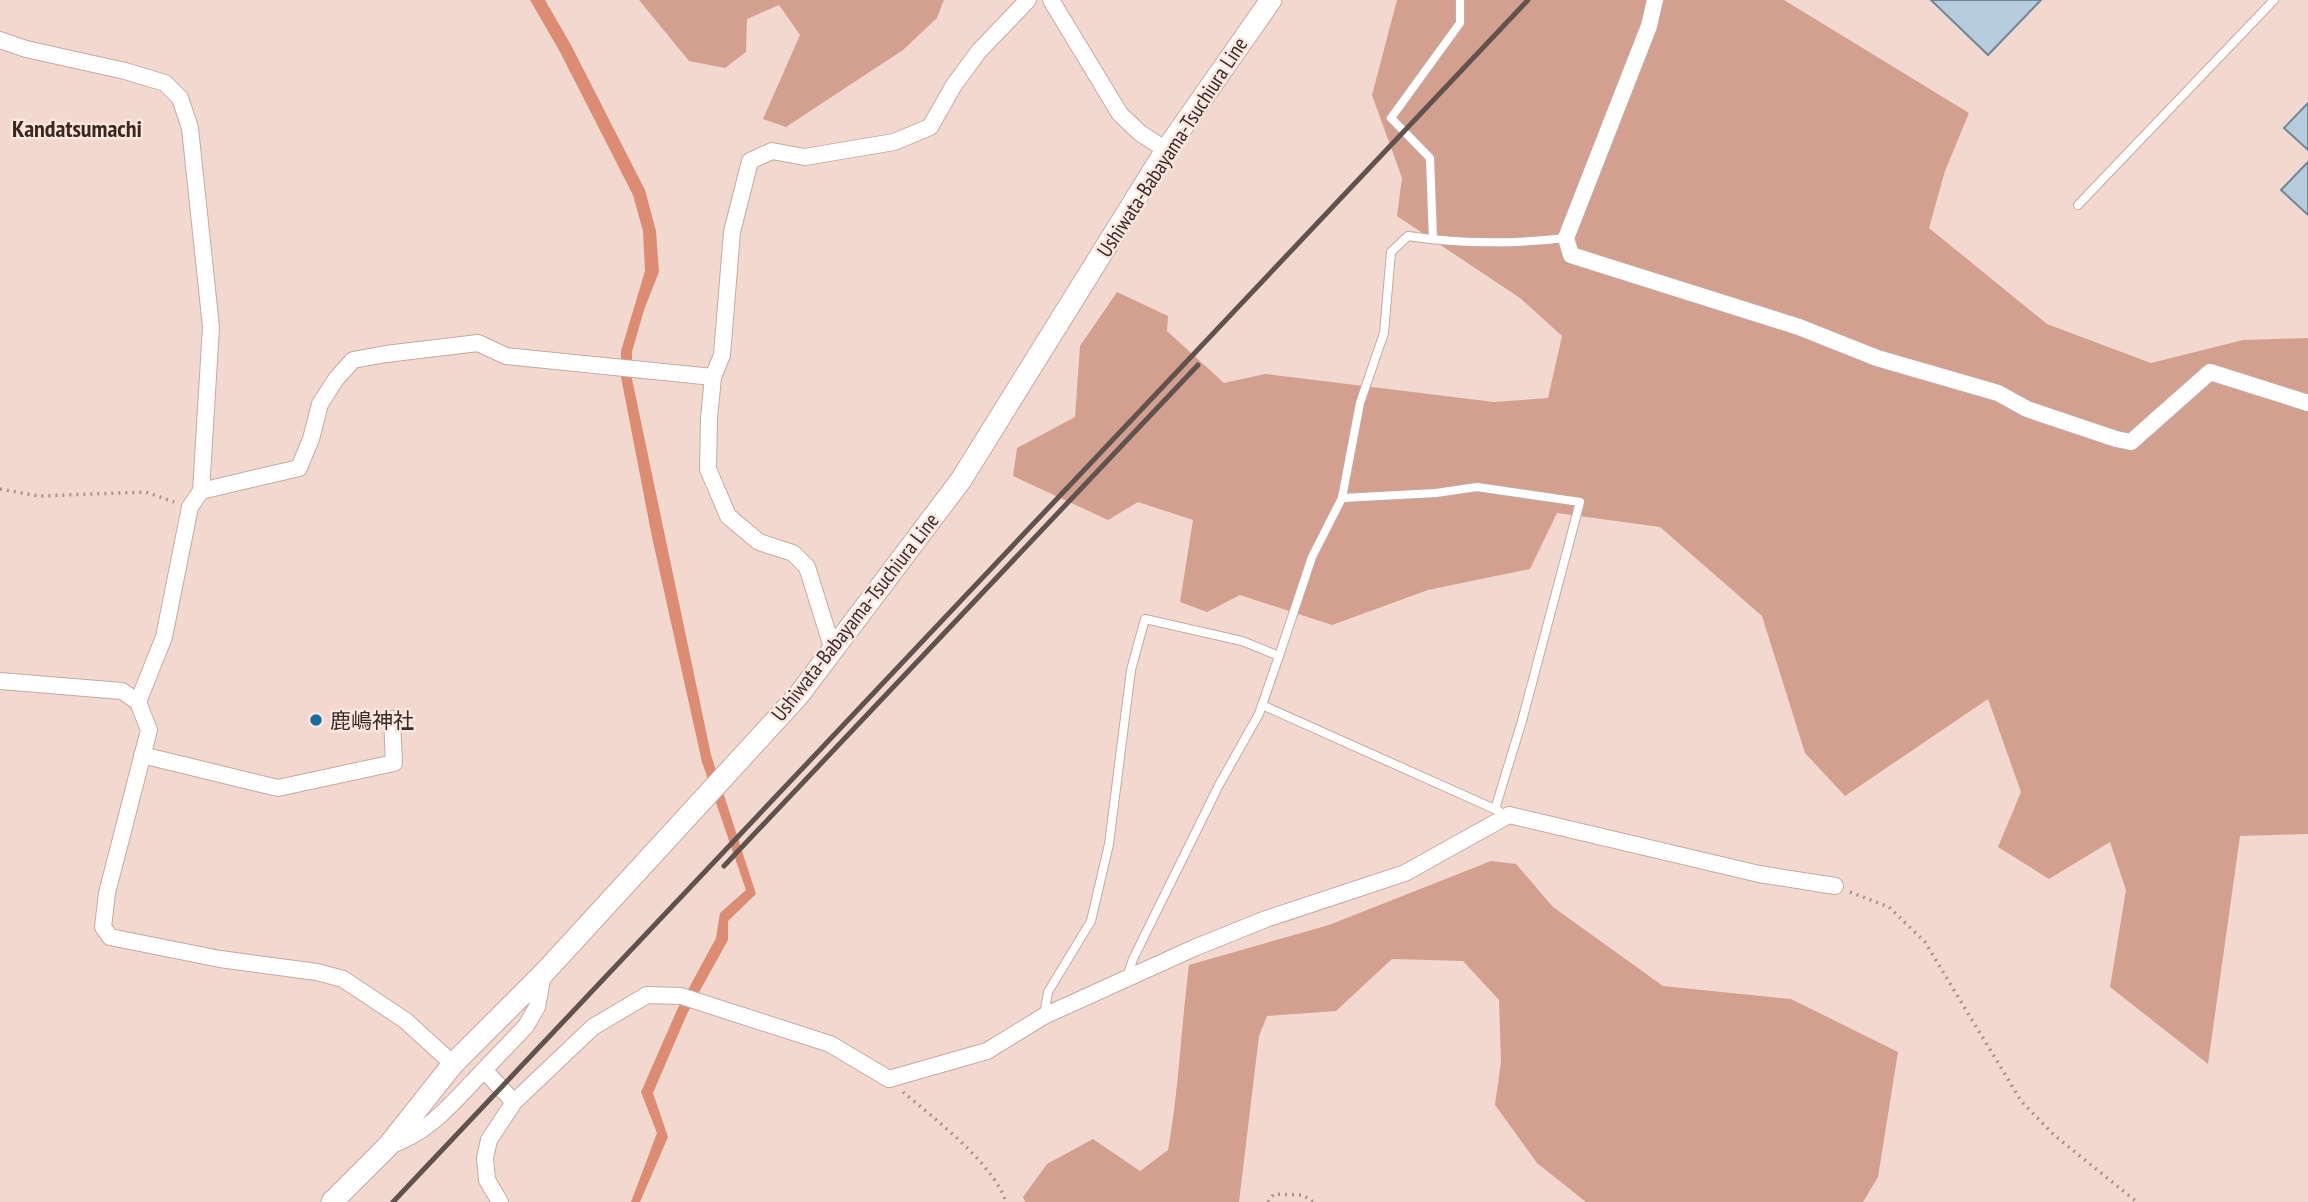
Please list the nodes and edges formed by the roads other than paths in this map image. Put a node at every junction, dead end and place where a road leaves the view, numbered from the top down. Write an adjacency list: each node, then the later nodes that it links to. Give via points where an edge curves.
1 (1028, 0): 12 (street, via 979,51 930,127 894,142 805,158 772,151 750,161 732,232 722,355)
2 (1051, 0): 8 (street, via 1120,114)
3 (1271, 0): 8 (main road, Ushiwata-Babayama-Tsuchiura Line)
4 (1460, 0): 11 (lane, via 1460,23 1391,118 1430,158)
5 (1655, 0): 10 (street)
6 (2274, 0): 9 (lane)
7 (0, 40): 14 (street, via 165,83 180,98 190,128 211,327)
8 (1166, 150): 16 (main road, Ushiwata-Babayama-Tsuchiura Line, via 961,480)
9 (2078, 205)
10 (1566, 238): 11 (lane, via 1528,242); 13 (street, via 1571,255 1799,327 1877,358 1998,393 2027,409 2116,439 2131,442 2210,372)
11 (1433, 239): 15 (lane, via 1409,236 1391,252 1384,333 1360,402)
12 (713, 377): 14 (street, via 506,356 478,343 353,360 320,404 299,468); 16 (street, via 708,469 728,516 759,542 793,552 807,567)
13 (2308, 403)
14 (201, 491): 19 (street, via 190,507 164,637)
15 (1342, 498): 17 (lane, via 1312,557); 23 (lane, via 1477,487 1580,502)
16 (833, 650): 25 (main road, Ushiwata-Babayama-Tsuchiura Line, via 798,696)
17 (1279, 656): 20 (lane); 27 (lane, via 1242,641 1145,619 1131,670 1109,844 1091,921 1048,992)
18 (0, 681): 19 (street, via 122,691)
19 (138, 702): 22 (street, via 149,730)
20 (1262, 705): 23 (lane); 26 (lane, via 1200,822)
21 (392, 719): 22 (street, via 394,763 278,788)
22 (142, 755): 28 (street, via 107,893 103,927 110,937 343,979 406,1021)
23 (1502, 812): 24 (street, via 1759,874); 26 (street, via 1405,873 1266,919)
24 (1835, 886)
25 (543, 974): 28 (main road, Ushiwata-Babayama-Tsuchiura Line); 29 (street, via 537,1007 526,1026)
26 (1127, 978): 27 (street)
27 (1044, 1016): 30 (street, via 987,1051 889,1079 830,1044 681,996 647,995 593,1027)
28 (453, 1064): 31 (main road, Ushiwata-Babayama-Tsuchiura Line)
29 (484, 1070): 30 (street); 31 (street, via 437,1120)
30 (514, 1102): 33 (street, via 489,1140 485,1158 486,1180)
31 (388, 1146): 32 (main road, Ushiwata-Babayama-Tsuchiura Line)
32 (332, 1202)
33 (500, 1202)

